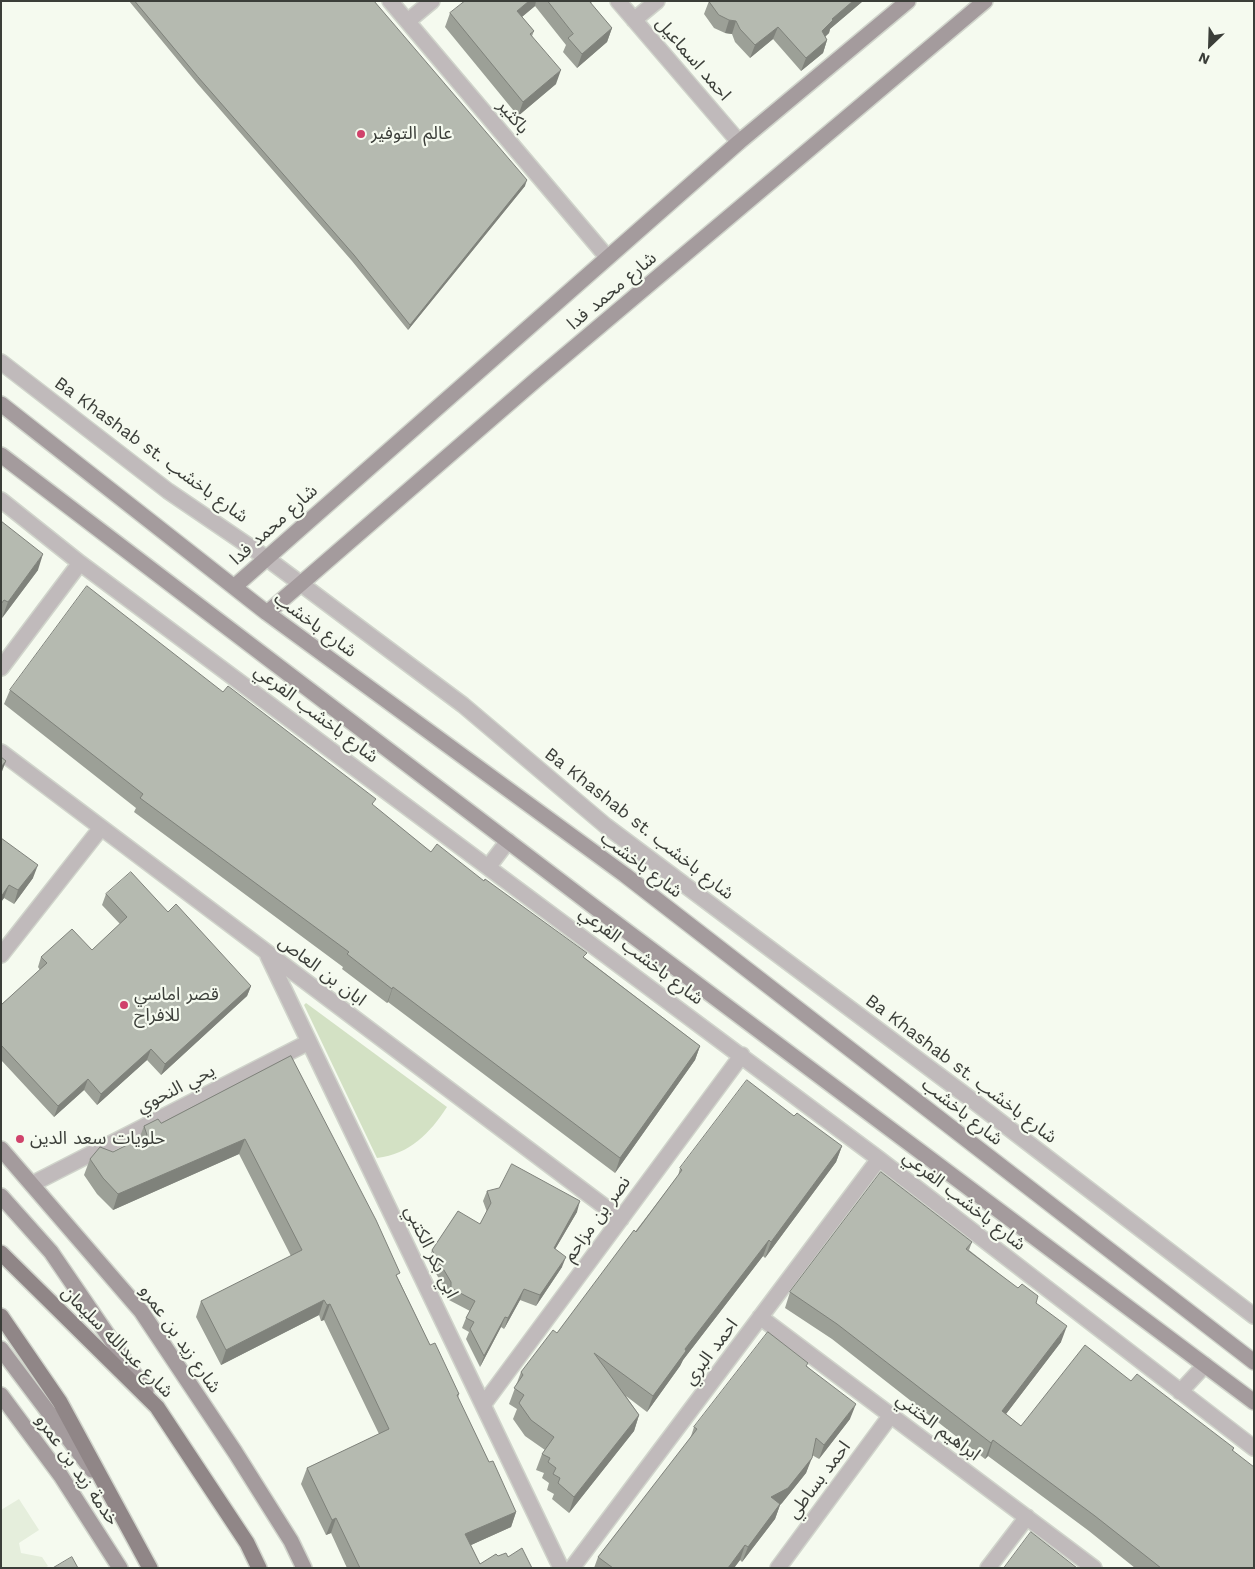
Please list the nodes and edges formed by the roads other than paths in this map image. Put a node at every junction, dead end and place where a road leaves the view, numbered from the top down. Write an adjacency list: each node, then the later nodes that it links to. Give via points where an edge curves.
1 (390, 1): 8 (street, باكثير)
2 (432, 1): 8 (street)
3 (618, 1): 7 (street, احمد اسماعيل)
4 (657, 1): 7 (street)
5 (908, 1): 9 (main road, شارع محمد فدا)
6 (985, 1): 17 (main road, شارع محمد فدا, via 537,379)
7 (634, 20): 9 (street, احمد اسماعيل)
8 (408, 22): 10 (street, باكثير)
9 (739, 142): 10 (main road, شارع محمد فدا)
10 (607, 257): 15 (main road, شارع محمد فدا)
11 (1, 362): 15 (street, Ba Khashab st. شارع باخشب, via 168,491)
12 (1, 404): 18 (main road, شارع باخشب)
13 (1, 455): 23 (main road)
14 (1, 500): 16 (street, شارع باخشب الفرعي)
15 (265, 557): 17 (street, Ba Khashab st. شارع باخشب); 18 (main road, شارع محمد فدا)
16 (80, 563): 20 (street); 24 (street, شارع باخشب الفرعي)
17 (300, 584): 19 (main road, شارع محمد فدا); 36 (street, Ba Khashab st. شارع باخشب, via 463,705 606,826)
18 (234, 587): 19 (main road, شارع باخشب)
19 (267, 613): 39 (main road, شارع باخشب, via 625,874)
20 (1, 668)
21 (1, 752): 22 (street, ابان بن العاص)
22 (101, 828): 25 (street, ابان بن العاص); 26 (street)
23 (508, 842): 24 (street); 40 (main road)
24 (489, 866): 28 (street, شارع باخشب الفرعي)
25 (267, 952): 27 (street, ابي بكر الكتبي); 33 (street, ابان بن العاص)
26 (1, 955)
27 (309, 1042): 31 (street, يحي النحوي); 44 (street, ابي بكر الكتبي)
28 (742, 1055): 30 (street, شارع باخشب الفرعي); 33 (street, نصر بن مزاحم)
29 (1, 1149): 31 (main road, شارع زيد بن عمرو)
30 (879, 1159): 37 (street, احمد البري); 41 (street, شارع باخشب الفرعي)
31 (32, 1184): 53 (main road, شارع زيد بن عمرو, via 141,1311 235,1452 291,1541)
32 (1, 1196): 45 (main road, via 51,1252)
33 (621, 1219): 44 (street, نصر بن مزاحم)
34 (1, 1253): 45 (main road, شارع عبدالله سليمان)
35 (1, 1316): 48 (main road, via 60,1402)
36 (1254, 1316)
37 (760, 1317): 46 (street, ابراهيم الختني); 55 (street, احمد البري)
38 (1, 1349): 48 (main road)
39 (1254, 1362)
40 (1205, 1365): 41 (street); 43 (main road)
41 (1180, 1392): 47 (street, شارع باخشب الفرعي)
42 (1, 1395): 50 (main road, خدمة زيد بن عمرو, via 61,1476)
43 (1254, 1402)
44 (484, 1405): 54 (street, ابي بكر الكتبي)
45 (157, 1407): 52 (main road, شارع عبدالله سليمان, via 247,1544)
46 (891, 1415): 49 (street, ابراهيم الختني); 56 (street, احمد بساطي)
47 (1254, 1448)
48 (116, 1502): 51 (main road)
49 (1026, 1517): 57 (street); 58 (street, ابراهيم الختني)
50 (120, 1568)
51 (150, 1568)
52 (259, 1568)
53 (304, 1568)
54 (561, 1568)
55 (572, 1568)
56 (778, 1568)
57 (988, 1568)
58 (1094, 1568)

